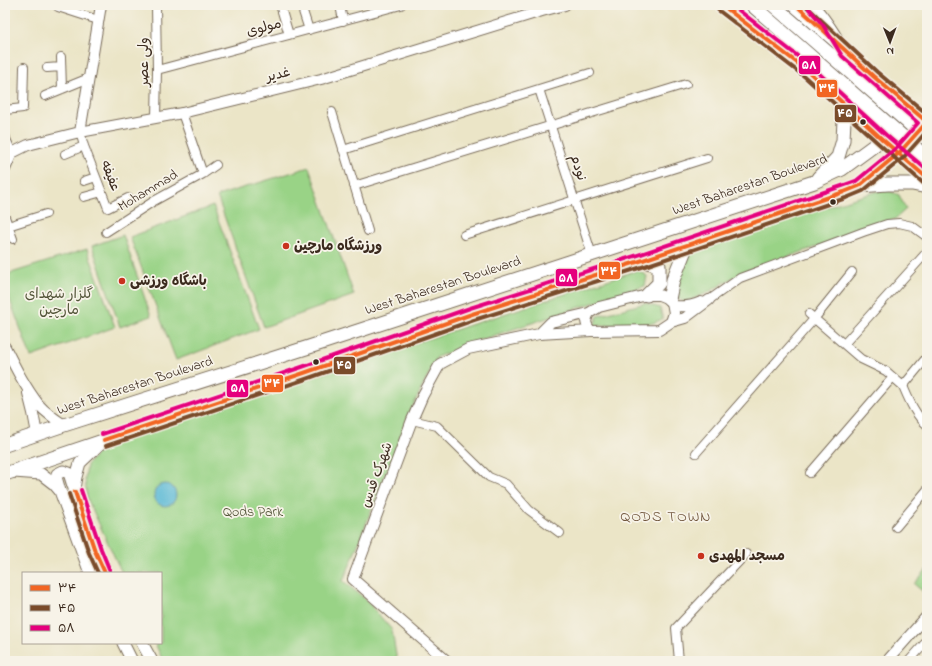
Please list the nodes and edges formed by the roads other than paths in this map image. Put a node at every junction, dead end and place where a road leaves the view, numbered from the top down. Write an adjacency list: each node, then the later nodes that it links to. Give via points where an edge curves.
1 (100, 5): 16 (street)
2 (156, 5): 25 (street, ولی عصر)
3 (302, 5): 18 (street)
4 (340, 5): 17 (street)
5 (401, 5): 17 (street, مولوی)
6 (565, 5): 38 (street, غدیر, via 321,79)
7 (722, 5): 26 (main road)
8 (731, 5): 26 (main road)
9 (752, 5): 52 (main road, bridge)
10 (773, 5): 45 (main road, bridge)
11 (787, 5): 28 (main road)
12 (796, 5): 20 (main road)
13 (813, 5): 20 (street, via 828,22)
14 (58, 7): 16 (street)
15 (281, 8): 19 (street)
16 (98, 20): 29 (street)
17 (343, 21): 18 (street, مولوی)
18 (309, 30): 19 (street, مولوی)
19 (289, 35): 25 (street, مولوی)
20 (846, 52): 28 (main road)
21 (61, 57): 23 (street)
22 (24, 67): 36 (street, via 23,108)
23 (61, 67): 24 (street); 31 (street)
24 (48, 68)
25 (157, 70): 39 (street, ولی عصر)
26 (809, 72): 34 (main road)
27 (590, 73): 32 (street)
28 (873, 76): 35 (main road)
29 (89, 78): 31 (street); 42 (street)
30 (686, 84): 41 (street)
31 (62, 89): 33 (street)
32 (540, 89): 41 (street, نودم); 47 (street)
33 (45, 96)
34 (839, 100): 44 (main road); 59 (main road, via 844,120 840,151 838,157)
35 (910, 109): 40 (main road); 44 (main road, West Baharestan Boulevard)
36 (5, 110)
37 (332, 112): 47 (street)
38 (182, 113): 39 (street, غدیر); 55 (street)
39 (156, 118): 42 (street, غدیر)
40 (927, 122): 48 (main road)
41 (551, 125): 60 (street); 67 (street, نودم)
42 (80, 132): 46 (street, عفیفه); 49 (street, غدیر, via 28,145)
43 (5, 135): 49 (street)
44 (882, 139): 48 (main road); 59 (main road, West Baharestan Boulevard, via 842,169)
45 (927, 139)
46 (84, 146): 50 (street); 56 (street, عفیفه)
47 (343, 150): 60 (street)
48 (899, 153): 57 (main road); 61 (main road)
49 (12, 154): 54 (street)
50 (65, 154)
51 (707, 158): 67 (street)
52 (927, 158)
53 (216, 165): 55 (street, Mohammad)
54 (5, 169)
55 (203, 174): 73 (street, Mohammad)
56 (96, 177): 58 (street); 64 (street, عفیفه)
57 (927, 178)
58 (84, 181)
59 (814, 182): 63 (main road, West Baharestan Boulevard)
60 (354, 186): 72 (street)
61 (859, 186): 62 (main road, via 912,184); 68 (main road)
62 (927, 187)
63 (793, 189): 68 (main road, via 800,192 803,200); 79 (main road, West Baharestan Boulevard)
64 (102, 192): 65 (street); 66 (street, عفیفه, via 108,208)
65 (84, 197)
66 (128, 198)
67 (575, 201): 74 (street); 79 (street, نودم)
68 (800, 208): 77 (main road)
69 (46, 214): 71 (street)
70 (5, 217): 71 (street)
71 (8, 226): 76 (street)
72 (368, 231)
73 (106, 232)
74 (464, 235)
75 (927, 238): 83 (street, via 912,226 887,224 740,278)
76 (13, 240)
77 (687, 245): 80 (main road); 84 (main road, via 673,280)
78 (926, 253): 90 (street)
79 (592, 255): 92 (main road, West Baharestan Boulevard)
80 (640, 261): 82 (main road, via 659,266 660,283); 94 (main road, via 472,314)
81 (852, 272): 86 (street)
82 (647, 295): 84 (street, via 659,295); 85 (street, via 599,307)
83 (709, 300): 84 (street, via 693,305); 87 (street, via 685,318)
84 (671, 303): 87 (street, via 674,313)
85 (588, 313): 88 (street, via 587,326); 89 (street, via 551,322)
86 (812, 317): 90 (street); 104 (street)
87 (671, 322): 88 (street, via 659,330)
88 (591, 331): 89 (street, شهرک قدس)
89 (539, 334): 98 (street, شهرک قدس, via 468,349 440,364)
90 (844, 344): 95 (street, via 861,359)
91 (5, 347): 96 (street)
92 (297, 351): 94 (main road); 99 (main road, West Baharestan Boulevard)
93 (927, 357): 97 (street)
94 (304, 373): 102 (main road)
95 (893, 377): 97 (street); 106 (street)
96 (25, 386): 99 (street, via 49,414); 101 (street)
97 (903, 386): 100 (street, via 920,419)
98 (412, 420): 111 (street, via 437,426 489,477 506,484 530,510); 121 (street, شهرک قدس, via 353,579)
99 (64, 425): 101 (main road, West Baharestan Boulevard)
100 (927, 425)
101 (37, 434): 103 (main road, West Baharestan Boulevard)
102 (104, 440): 105 (main road); 107 (main road, via 80,463)
103 (5, 445)
104 (696, 453)
105 (8, 473): 109 (main road, via 40,474)
106 (810, 474)
107 (74, 489): 109 (main road, via 69,473 63,471 56,477); 114 (main road, via 94,551)
108 (927, 490): 110 (street)
109 (60, 491): 113 (main road)
110 (896, 527)
111 (560, 533)
112 (746, 554): 122 (street, via 676,628)
113 (90, 572)
114 (104, 572)
115 (927, 616): 123 (street)
116 (927, 641): 124 (street)
117 (124, 644): 119 (main road)
118 (143, 644): 120 (main road)
119 (132, 661)
120 (152, 661)
121 (447, 661)
122 (679, 661)
123 (887, 661)
124 (909, 661)

